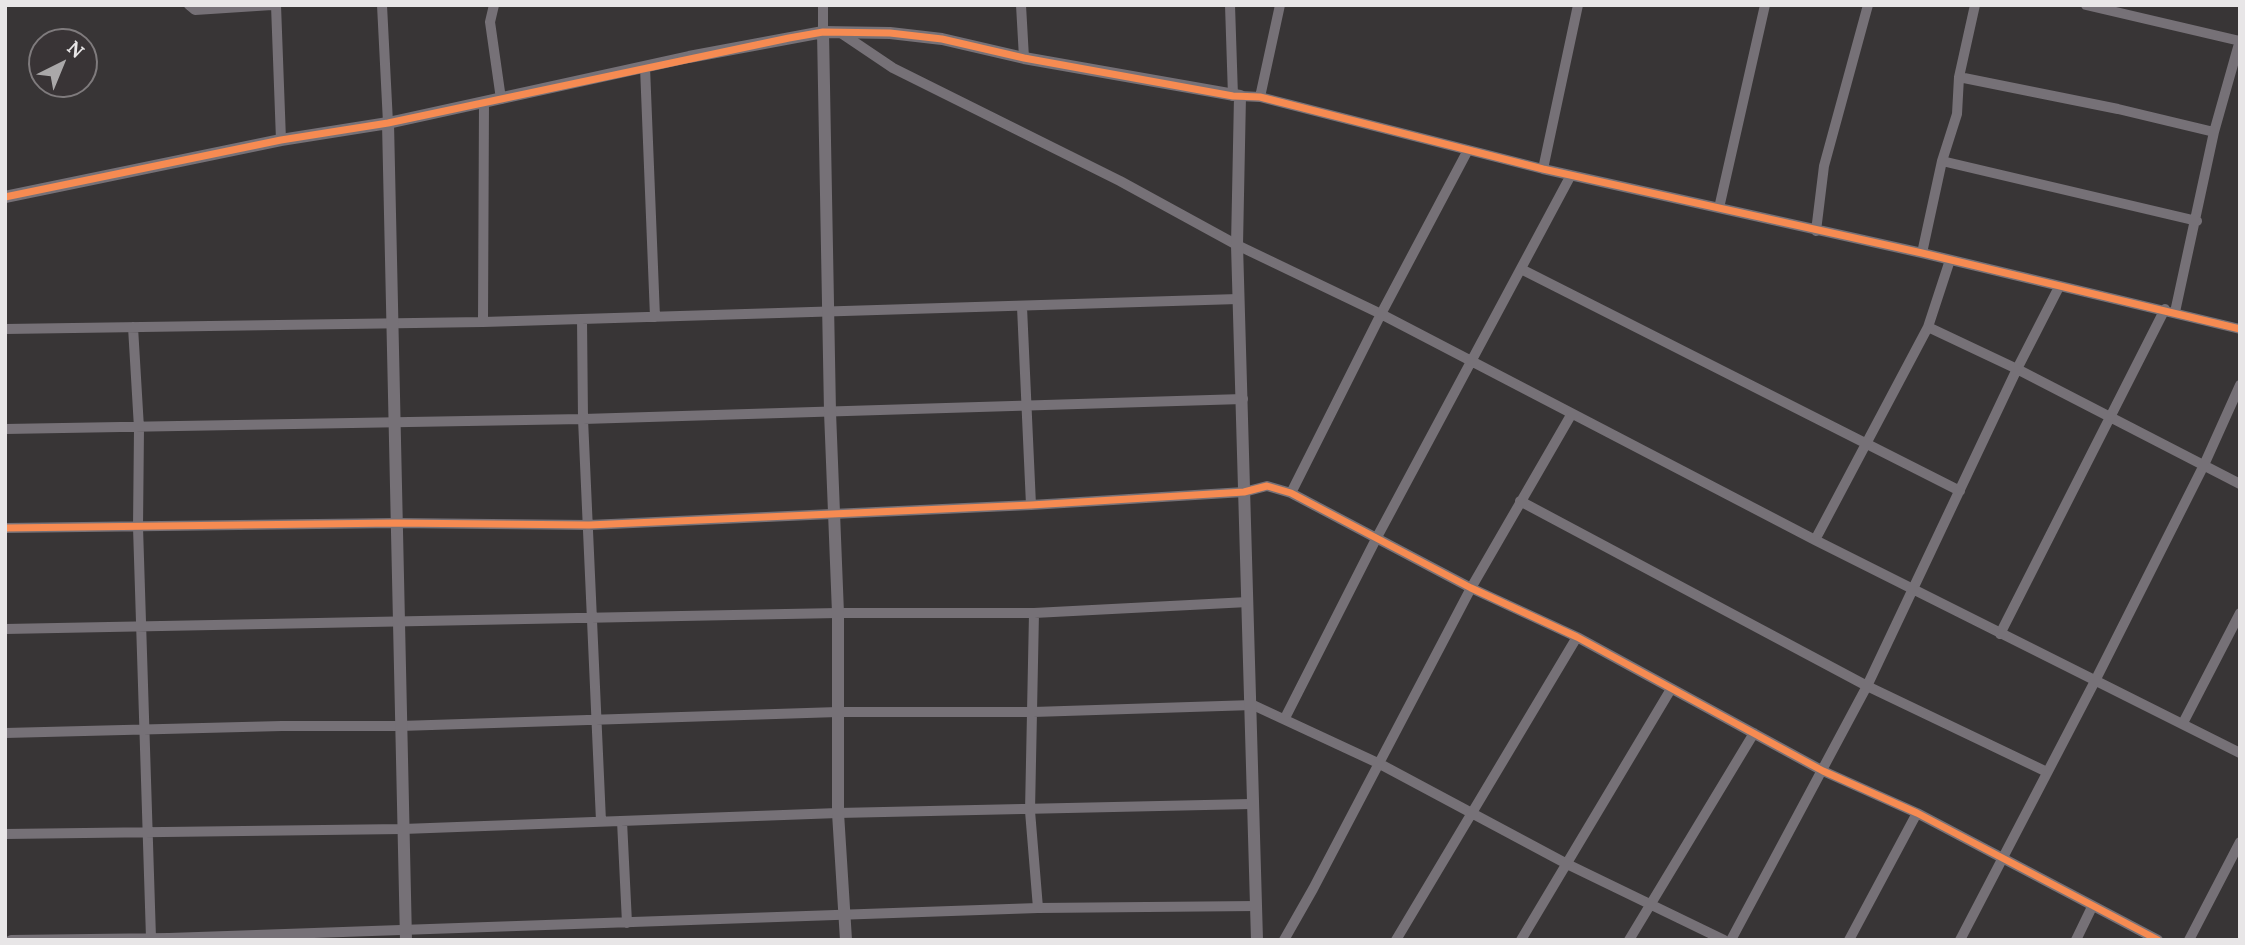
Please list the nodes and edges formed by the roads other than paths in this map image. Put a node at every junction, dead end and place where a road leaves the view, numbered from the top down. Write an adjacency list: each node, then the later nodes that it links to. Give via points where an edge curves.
1 (189, 5): 2 (street, via 195,10)
2 (274, 5): 26 (street)
3 (382, 5): 24 (street)
4 (494, 5): 22 (street, via 490,22)
5 (823, 5): 14 (street)
6 (1021, 5): 17 (street)
7 (1230, 5): 20 (street)
8 (1280, 5): 21 (street)
9 (1578, 5): 29 (street)
10 (1765, 5): 32 (street)
11 (1868, 5): 34 (street, via 1824,166)
12 (1975, 5): 19 (street)
13 (2086, 5): 16 (street)
14 (823, 32): 15 (street); 18 (street); 43 (street)
15 (841, 33): 17 (street, via 942,39); 35 (street, via 893,68 1120,180)
16 (2240, 41): 25 (street)
17 (1024, 58): 20 (street)
18 (645, 67): 22 (street); 45 (street)
19 (1959, 77): 25 (street); 28 (street, via 1956,114)
20 (1236, 96): 21 (street); 35 (street)
21 (1260, 97): 27 (street)
22 (500, 99): 23 (street)
23 (484, 102): 24 (street); 47 (street)
24 (388, 122): 26 (street); 48 (street)
25 (2214, 132): 33 (street)
26 (281, 140): 31 (street)
27 (1468, 150): 29 (street); 44 (street)
28 (1942, 161): 33 (street); 36 (street)
29 (1543, 169): 30 (street)
30 (1572, 175): 32 (street); 38 (street)
31 (5, 197)
32 (1719, 208): 34 (street)
33 (2197, 221): 42 (street)
34 (1816, 231): 36 (street)
35 (1237, 245): 40 (street); 44 (street)
36 (1922, 253): 37 (street)
37 (1950, 260): 39 (street); 50 (street)
38 (1521, 269): 53 (street); 65 (street)
39 (2059, 287): 42 (street); 54 (street)
40 (1238, 299): 41 (street); 56 (street)
41 (1022, 307): 43 (street); 57 (street)
42 (2170, 311): 52 (street); 60 (street)
43 (828, 313): 45 (street); 58 (street)
44 (1381, 314): 53 (street); 70 (street)
45 (655, 317): 46 (street)
46 (582, 319): 47 (street); 61 (street)
47 (483, 322): 48 (street)
48 (390, 323): 49 (street); 62 (street)
49 (133, 327): 51 (street); 63 (street)
50 (1928, 327): 54 (street); 65 (street)
51 (5, 329)
52 (2240, 330)
53 (1470, 362): 59 (street); 78 (street)
54 (2017, 369): 60 (street); 69 (street)
55 (2240, 385): 66 (street)
56 (1243, 399): 57 (street); 68 (street)
57 (1027, 407): 58 (street); 72 (street)
58 (830, 412): 61 (street); 73 (street)
59 (1571, 415): 71 (street); 79 (street)
60 (2110, 417): 66 (street); 90 (street)
61 (583, 419): 62 (street); 75 (street)
62 (392, 422): 63 (street); 74 (street)
63 (139, 428): 64 (street); 76 (street)
64 (5, 429)
65 (1867, 444): 69 (street); 79 (street)
66 (2204, 465): 67 (street); 92 (street)
67 (2240, 484)
68 (1244, 492): 70 (street, via 1267,486); 72 (street); 82 (street)
69 (1961, 492): 81 (street)
70 (1291, 493): 78 (street)
71 (1520, 501): 80 (street); 93 (street)
72 (1031, 505): 73 (street)
73 (834, 515): 75 (street); 83 (street)
74 (394, 523): 75 (street); 76 (street); 87 (street)
75 (589, 525): 86 (street)
76 (138, 527): 77 (street); 88 (street)
77 (5, 528)
78 (1376, 539): 80 (street); 99 (street)
79 (1815, 540): 81 (street)
80 (1471, 588): 91 (street); 106 (street)
81 (1913, 590): 90 (street); 93 (street)
82 (1248, 602): 84 (street); 95 (street)
83 (838, 613): 84 (street); 86 (street); 96 (street)
84 (1034, 613): 97 (street)
85 (2240, 613): 100 (street)
86 (592, 619): 87 (street); 98 (street)
87 (397, 624): 88 (street); 101 (street)
88 (141, 626): 89 (street); 102 (street)
89 (5, 629)
90 (2000, 634): 92 (street)
91 (1577, 637): 94 (street); 112 (street)
92 (2095, 681): 100 (street); 108 (street)
93 (1867, 686): 107 (street); 108 (street)
94 (1671, 689): 104 (street); 121 (street)
95 (1253, 705): 97 (street); 99 (street); 109 (street)
96 (838, 712): 97 (street); 98 (street); 111 (street)
97 (1033, 712): 110 (street)
98 (597, 718): 101 (street); 114 (street)
99 (1284, 718): 106 (street)
100 (2183, 723): 105 (street)
101 (400, 726): 102 (street); 117 (street)
102 (145, 729): 103 (street); 116 (street)
103 (5, 733)
104 (1754, 733): 107 (street); 122 (street)
105 (2240, 752)
106 (1380, 764): 112 (street); 134 (street)
107 (1823, 771): 113 (street); 139 (street)
108 (2047, 772): 120 (street)
109 (1251, 804): 110 (street); 123 (street)
110 (1030, 811): 111 (street); 125 (street)
111 (838, 813): 115 (street); 126 (street)
112 (1471, 813): 121 (street); 135 (street)
113 (1917, 813): 120 (street); 140 (street)
114 (601, 821): 115 (street); 117 (street)
115 (622, 821): 127 (street)
116 (148, 830): 117 (street); 118 (street); 129 (street)
117 (403, 830): 128 (street)
118 (5, 834)
119 (2240, 842): 144 (street)
120 (2003, 859): 124 (street); 141 (street)
121 (1567, 864): 122 (street); 136 (street)
122 (1651, 903): 137 (street); 138 (street)
123 (1256, 906): 125 (street); 133 (street)
124 (2092, 907): 142 (street); 143 (street)
125 (1038, 908): 126 (street)
126 (845, 914): 127 (street); 132 (street)
127 (627, 923): 128 (street)
128 (406, 934): 130 (street)
129 (151, 938): 130 (street); 131 (street)
130 (169, 939)
131 (11, 940)
132 (846, 940)
133 (1257, 940)
134 (1284, 940)
135 (1396, 940)
136 (1521, 940)
137 (1629, 940)
138 (1724, 940)
139 (1731, 940)
140 (1849, 940)
141 (1960, 940)
142 (2076, 940)
143 (2158, 940)
144 (2189, 940)

